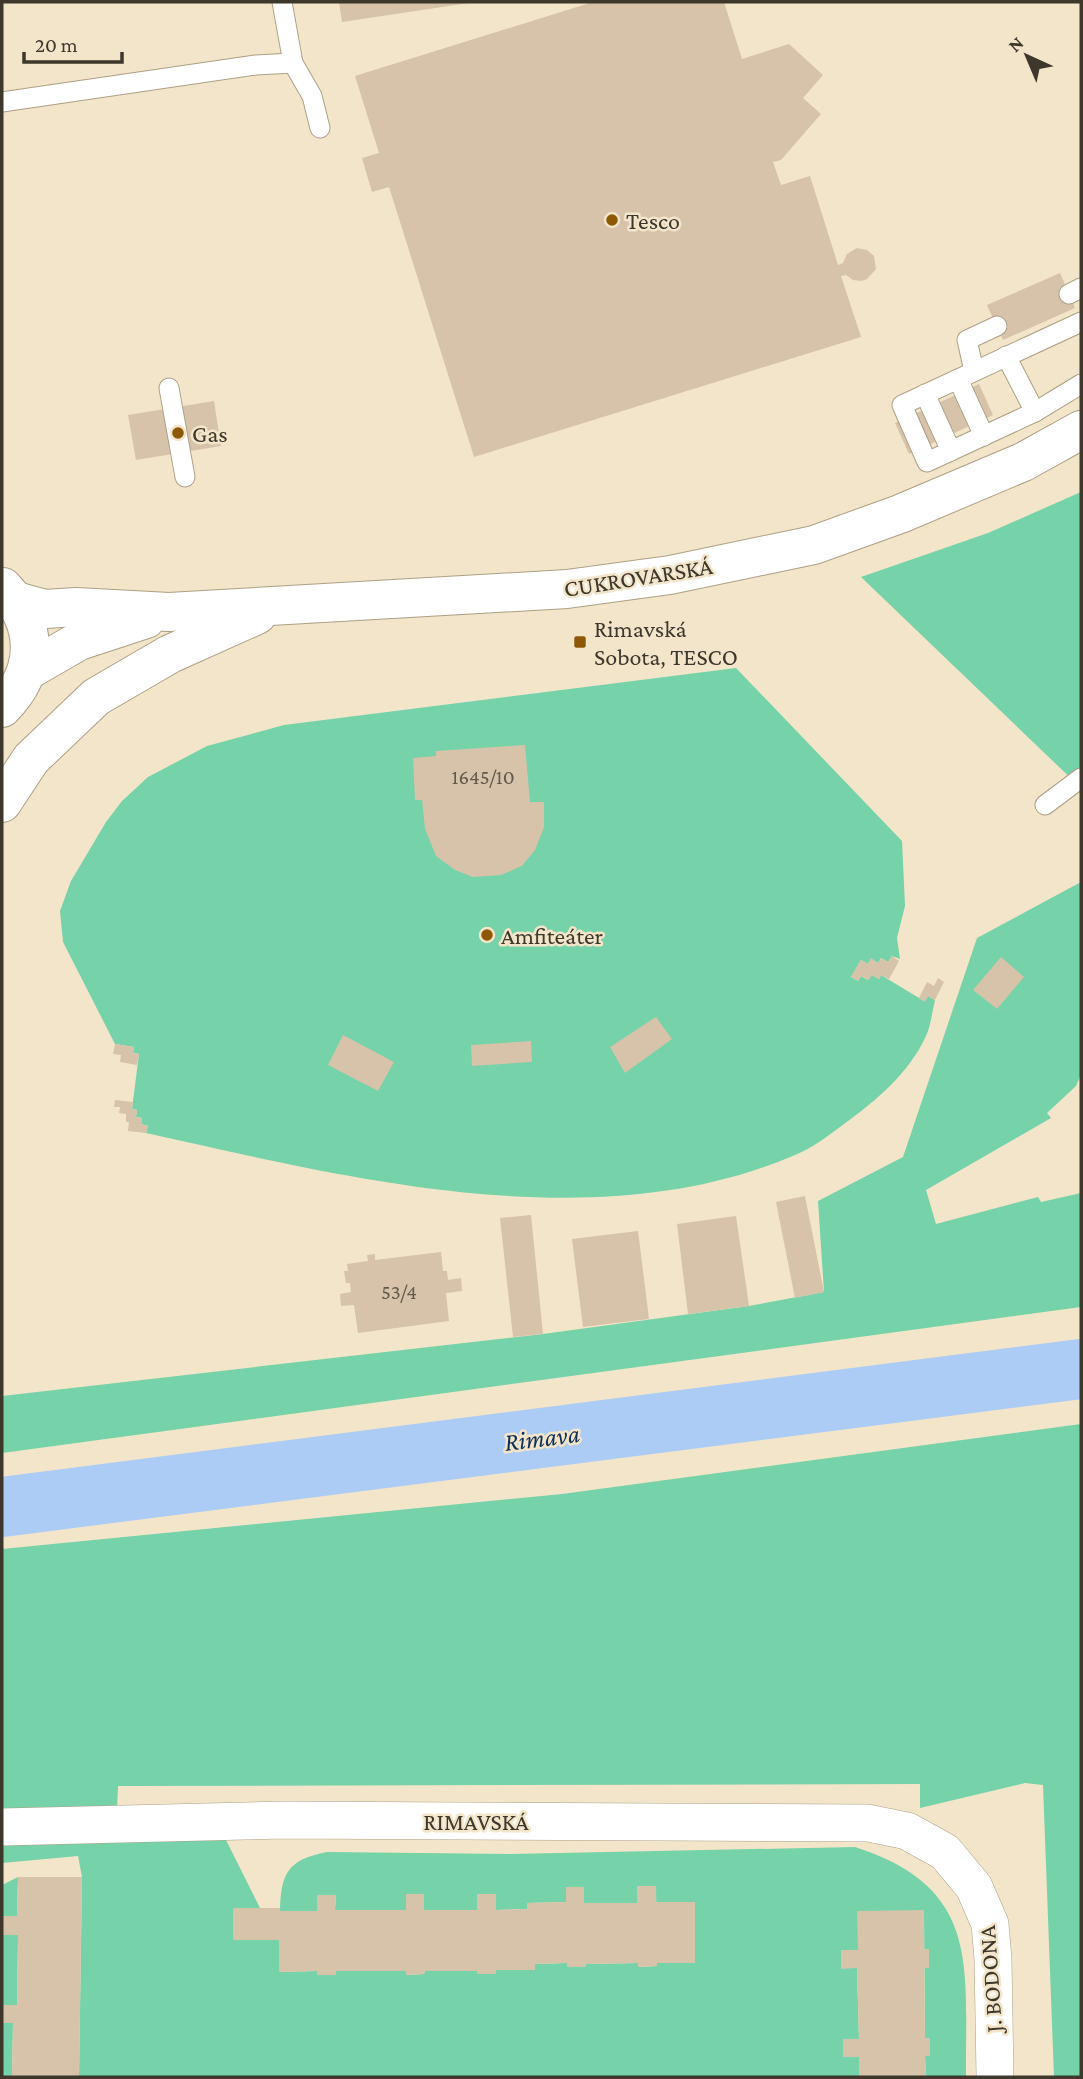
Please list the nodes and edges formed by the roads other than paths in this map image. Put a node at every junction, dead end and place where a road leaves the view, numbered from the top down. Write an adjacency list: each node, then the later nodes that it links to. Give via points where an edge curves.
1 (282, 2): 2 (lane)
2 (293, 62): 3 (lane); 4 (lane, via 313,96)
3 (2, 102)
4 (320, 128)
5 (1081, 322): 7 (lane)
6 (997, 326): 8 (lane, via 967,340)
7 (1006, 356): 8 (lane); 12 (lane)
8 (966, 375): 11 (lane); 14 (lane)
9 (1081, 384): 12 (lane)
10 (169, 388): 16 (lane)
11 (925, 394): 15 (lane); 15 (lane, via 902,405 927,462)
12 (1035, 412): 14 (lane)
13 (1081, 430): 18 (main road, CUKROVARSKÁ, via 1023,463 814,545 670,575 567,589)
14 (984, 436): 15 (lane)
15 (951, 451)
16 (185, 477)
17 (9, 593): 19 (main road, CUKROVARSKÁ, via 45,608); 20 (main road, CUKROVARSKÁ, via 27,623 31,647)
18 (277, 605): 19 (main road, CUKROVARSKÁ); 23 (main road, via 170,654 96,697 31,759)
19 (169, 611): 20 (main road, CUKROVARSKÁ, via 79,641)
20 (27, 671): 21 (main road, CUKROVARSKÁ)
21 (2, 708)
22 (1081, 778): 24 (lane)
23 (2, 803)
24 (1045, 805)
25 (2, 1828): 26 (street, RIMAVSKÁ, via 282,1821 868,1823 907,1831)
26 (945, 1852): 27 (street, J. BODONA, via 974,1887 990,1924)
27 (995, 2077)

